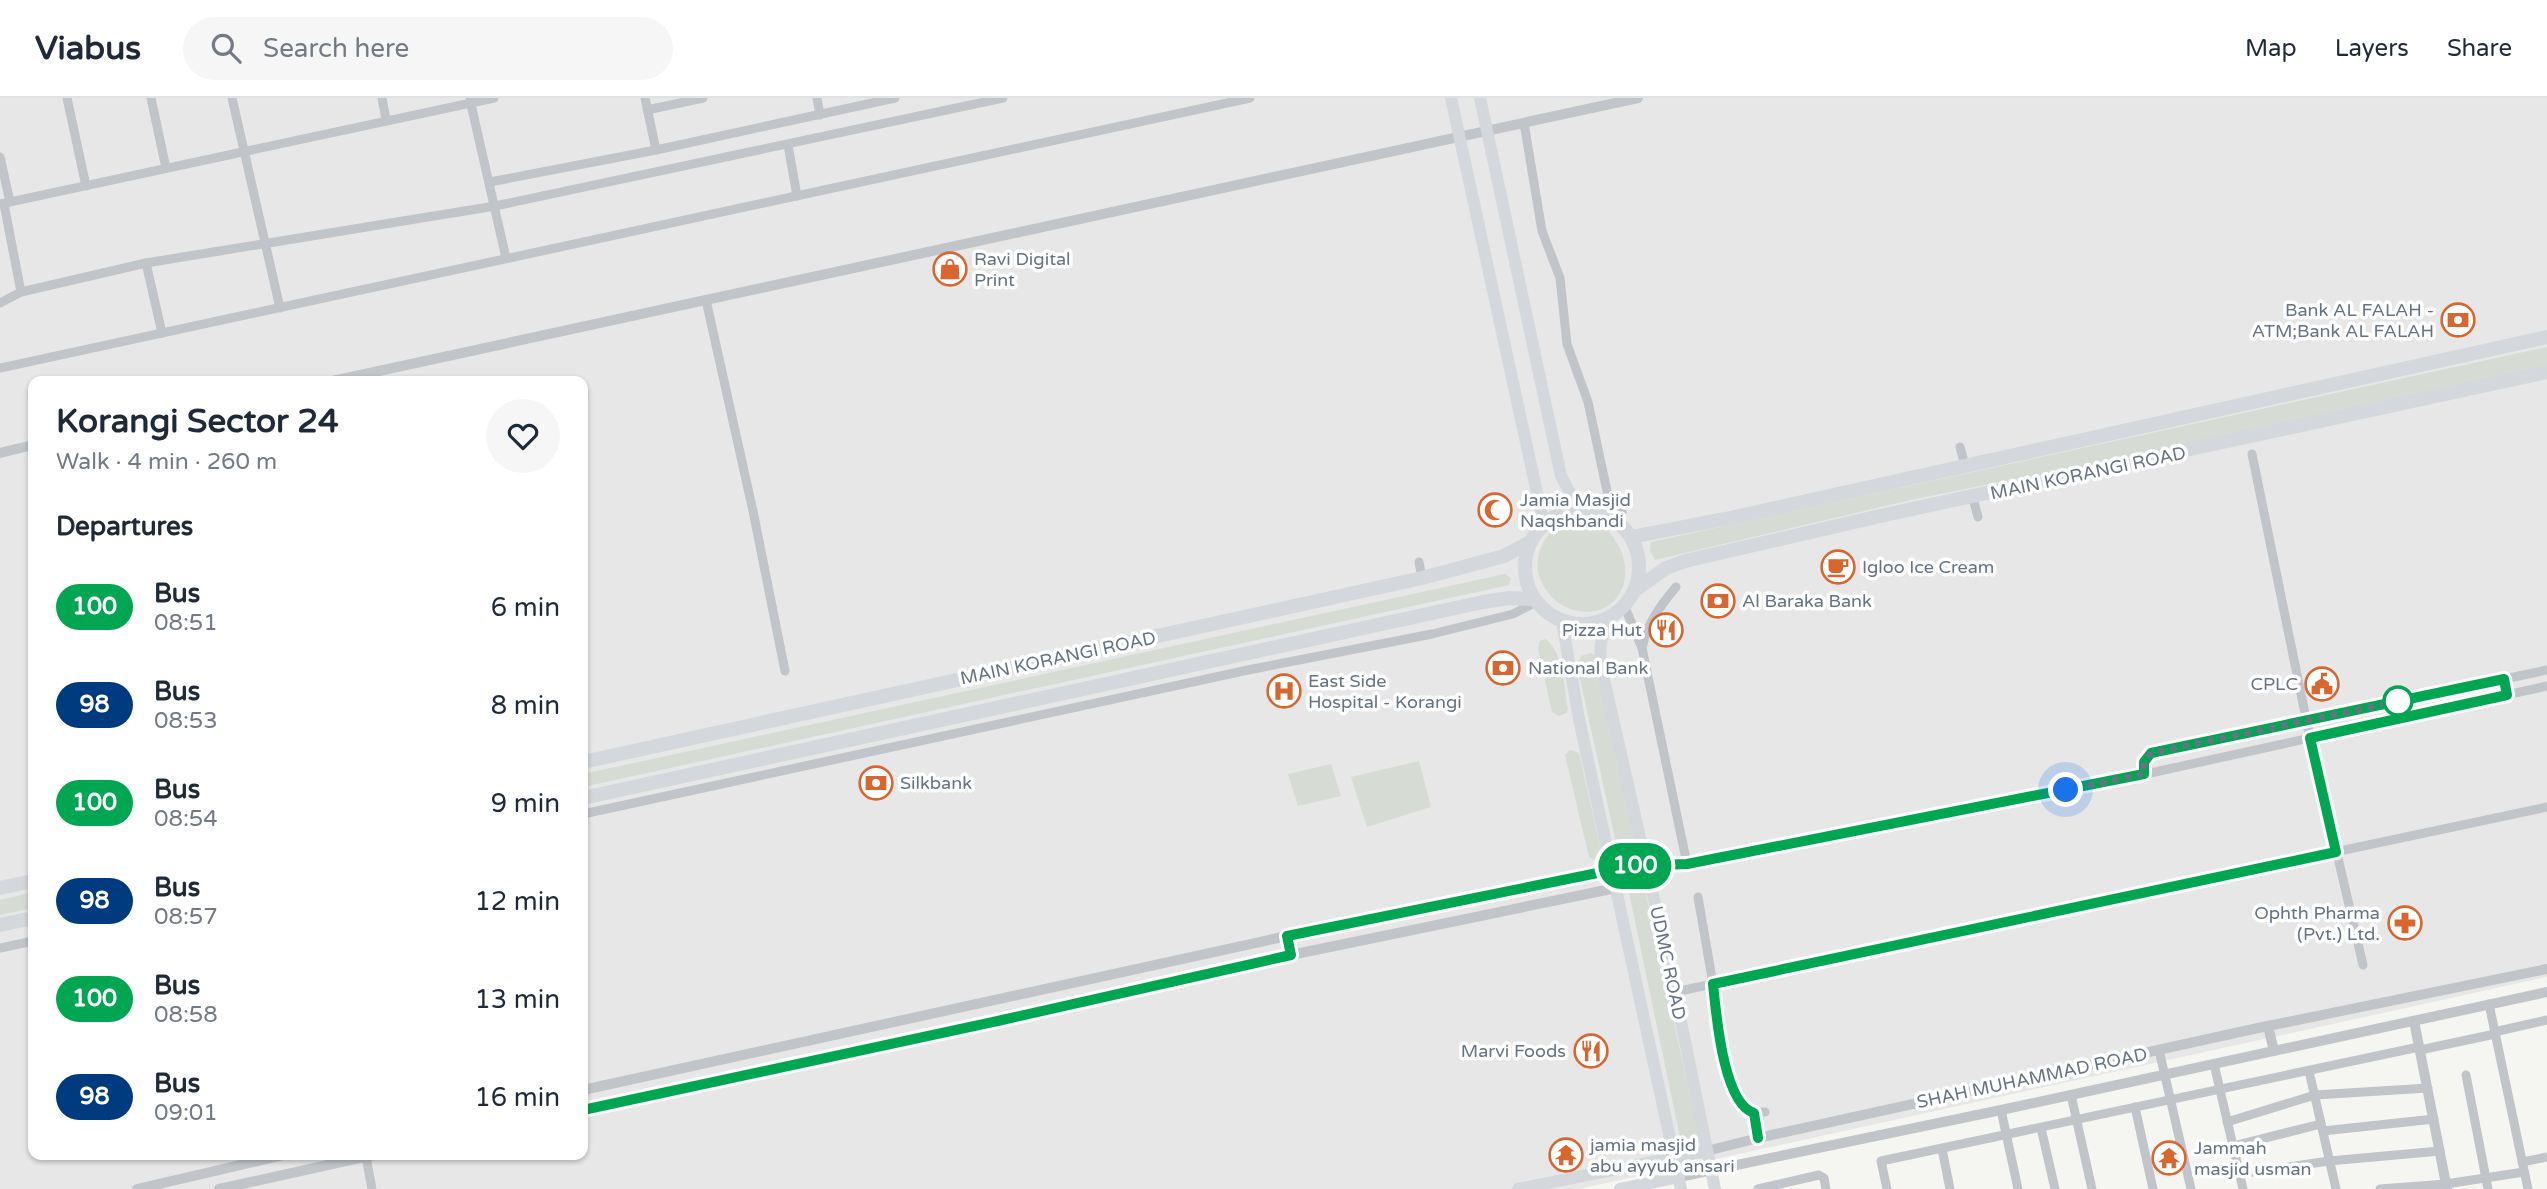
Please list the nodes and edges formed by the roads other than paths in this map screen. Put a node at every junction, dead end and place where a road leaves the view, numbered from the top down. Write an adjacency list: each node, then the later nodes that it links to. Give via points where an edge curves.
1 (67, 98): 28 (street)
2 (151, 98): 26 (street)
3 (232, 98): 24 (street)
4 (382, 98): 18 (street)
5 (494, 98): 15 (street)
6 (645, 98): 16 (street)
7 (703, 98): 16 (street)
8 (817, 98): 17 (street)
9 (895, 98): 17 (street)
10 (1003, 98): 22 (street)
11 (1250, 98): 29 (street)
12 (1451, 98): 21 (main road)
13 (1480, 98): 20 (main road)
14 (1637, 98): 19 (street)
15 (470, 100): 18 (street); 27 (street)
16 (647, 110): 23 (street)
17 (820, 115): 23 (street)
18 (386, 120): 24 (street)
19 (1524, 123): 20 (street); 50 (street, via 1542,231 1560,278 1567,344 1588,402 1607,491 1622,512)
20 (1487, 131): 21 (street); 50 (main road, via 1561,476 1574,500)
21 (1459, 137): 36 (street); 52 (main road)
22 (788, 145): 29 (street); 31 (street)
23 (656, 150): 27 (street)
24 (244, 151): 26 (street); 32 (street)
25 (0, 157): 30 (street)
26 (166, 168): 28 (street)
27 (489, 182): 31 (street)
28 (86, 186): 30 (street)
29 (797, 196): 33 (street)
30 (4, 203): 35 (street)
31 (495, 206): 32 (street); 33 (street)
32 (265, 242): 34 (street); 38 (street)
33 (506, 258): 38 (street)
34 (146, 263): 35 (street); 39 (street)
35 (21, 292): 37 (street)
36 (706, 300): 43 (street); 67 (street)
37 (0, 303)
38 (280, 308): 39 (street)
39 (162, 333): 41 (street)
40 (2547, 337): 48 (main road, MAIN KORANGI ROAD)
41 (0, 368)
42 (2547, 372): 49 (main road, MAIN KORANGI ROAD)
43 (356, 376)
44 (28, 446): 46 (street)
45 (1960, 447): 48 (street)
46 (0, 453)
47 (2252, 454): 71 (street)
48 (1965, 465): 53 (main road, MAIN KORANGI ROAD)
49 (1973, 498): 51 (street); 58 (main road, MAIN KORANGI ROAD, via 1685,561)
50 (1589, 510): 52 (main road, via 1566,512); 53 (main road, via 1616,521)
51 (1978, 517)
52 (1544, 525): 54 (main road)
53 (1631, 537): 58 (main road, via 1640,571)
54 (1530, 542): 56 (main road, MAIN KORANGI ROAD, via 1504,556); 59 (main road, via 1524,561)
55 (1419, 562): 56 (street)
56 (1422, 578): 73 (main road, MAIN KORANGI ROAD)
57 (1676, 587): 64 (street, via 1656,613)
58 (1635, 590): 60 (main road)
59 (1535, 600): 62 (main road); 63 (main road, MAIN KORANGI ROAD, via 1483,602); 65 (street, via 1513,614 1478,624)
60 (1625, 605): 61 (main road); 64 (street)
61 (1611, 617): 62 (main road, via 1596,624); 80 (main road, UDMC ROAD, via 1601,637 1601,666)
62 (1562, 621): 81 (main road, UDMC ROAD)
63 (1316, 637): 65 (street); 75 (main road, MAIN KORANGI ROAD)
64 (1642, 648): 79 (street)
65 (1319, 655): 77 (street)
66 (2547, 670): 68 (street)
67 (785, 671)
68 (2504, 679): 70 (street); 71 (street)
69 (2547, 686): 70 (street)
70 (2507, 695): 72 (street)
71 (2306, 720): 72 (street); 74 (street, via 2151,753 2144,762)
72 (2310, 738): 74 (street); 78 (street)
73 (588, 761)
74 (2144, 774): 79 (street)
75 (588, 797)
76 (2547, 807): 78 (street)
77 (588, 813)
78 (2336, 852): 93 (street); 96 (street)
79 (1687, 864): 80 (street)
80 (1646, 866): 81 (street); 97 (main road, UDMC ROAD)
81 (1613, 870): 84 (main road, UDMC ROAD); 88 (street)
82 (28, 882): 83 (main road)
83 (0, 888)
84 (1616, 888): 91 (street); 140 (main road, UDMC ROAD)
85 (1698, 897): 96 (street)
86 (28, 919): 87 (main road)
87 (0, 925)
88 (1287, 936): 91 (street); 92 (street)
89 (28, 941): 90 (street)
90 (0, 948)
91 (1291, 955): 95 (street)
92 (1166, 963): 95 (street); 99 (street)
93 (2363, 965)
94 (2547, 969): 105 (street, SHAH MUHAMMAD ROAD)
95 (1169, 983): 101 (street)
96 (1713, 984): 97 (street); 127 (street, via 1723,1057 1738,1100)
97 (1675, 992): 138 (main road, UDMC ROAD)
98 (2547, 992): 100 (street, SHAH MUHAMMAD ROAD)
99 (998, 1000): 101 (street); 104 (street)
100 (2489, 1004): 103 (street, SHAH MUHAMMAD ROAD); 106 (street)
101 (1002, 1020): 107 (street)
102 (2547, 1020): 106 (street)
103 (2414, 1021): 108 (street); 111 (street, SHAH MUHAMMAD ROAD)
104 (890, 1023): 107 (street); 109 (street)
105 (2268, 1026): 110 (street, SHAH MUHAMMAD ROAD); 111 (street)
106 (2495, 1033): 108 (street); 147 (street)
107 (894, 1043): 113 (street)
108 (2419, 1049): 114 (street); 117 (street)
109 (771, 1050): 113 (street); 118 (street)
110 (2159, 1050): 115 (street); 134 (street, SHAH MUHAMMAD ROAD)
111 (2274, 1051): 112 (street, SHAH MUHAMMAD ROAD)
112 (2214, 1064): 115 (street, SHAH MUHAMMAD ROAD); 119 (street)
113 (775, 1068): 124 (street)
114 (2309, 1071): 119 (street); 121 (street)
115 (2165, 1074): 120 (street, SHAH MUHAMMAD ROAD); 122 (street)
116 (2466, 1075): 150 (street)
117 (2428, 1088): 121 (street); 128 (street)
118 (588, 1089)
119 (2220, 1090): 122 (street); 130 (street)
120 (2071, 1095): 125 (street, SHAH MUHAMMAD ROAD); 129 (street)
121 (2315, 1095): 130 (street); 131 (street)
122 (2171, 1100): 123 (street); 168 (street)
123 (2135, 1108): 129 (street); 167 (street)
124 (588, 1109)
125 (2001, 1110): 133 (street); 146 (street, SHAH MUHAMMAD ROAD)
126 (1765, 1112): 127 (street)
127 (1754, 1113): 134 (street)
128 (2434, 1119): 131 (street); 137 (street)
129 (2077, 1120): 132 (street); 166 (street)
130 (2227, 1122): 135 (street)
131 (2322, 1127): 135 (street); 144 (street)
132 (2041, 1128): 133 (street); 165 (street)
133 (2006, 1135): 136 (street); 164 (street)
134 (1752, 1139): 138 (street, SHAH MUHAMMAD ROAD); 146 (street, via 1742,1151)
135 (2233, 1146): 149 (street)
136 (1942, 1149): 162 (street, via 1881,1161); 163 (street)
137 (2440, 1151): 144 (street); 153 (street)
138 (1707, 1152): 140 (main road, SHAH MUHAMMAD ROAD); 148 (main road, UDMC ROAD)
139 (2547, 1157): 147 (street)
140 (1675, 1159): 145 (main road, SHAH MUHAMMAD ROAD); 152 (main road, UDMC ROAD)
141 (262, 1160): 154 (street)
142 (340, 1160): 155 (street)
143 (370, 1160): 156 (street)
144 (2329, 1161): 149 (street); 170 (street)
145 (1655, 1162): 151 (street, via 1665,1169); 157 (main road, SHAH MUHAMMAD ROAD)
146 (1753, 1162): 148 (street, SHAH MUHAMMAD ROAD)
147 (2523, 1167): 150 (street); 173 (street)
148 (1712, 1171): 152 (street, SHAH MUHAMMAD ROAD); 159 (main road, UDMC ROAD)
149 (2239, 1174): 169 (street)
150 (2485, 1178): 153 (street); 172 (street)
151 (1661, 1180): 152 (main road, SHAH MUHAMMAD ROAD); 158 (main road, SHAH MUHAMMAD ROAD)
152 (1680, 1183)
153 (2447, 1186): 171 (street)
154 (137, 1189)
155 (219, 1189)
156 (372, 1189)
157 (1518, 1189)
158 (1620, 1189)
159 (1715, 1189)
160 (1758, 1189): 161 (street, via 1819,1175)
161 (1826, 1189)
162 (1887, 1189)
163 (1950, 1189)
164 (2018, 1189)
165 (2055, 1189)
166 (2092, 1189)
167 (2153, 1189)
168 (2191, 1189)
169 (2243, 1189)
170 (2336, 1189)
171 (2380, 1189)
172 (2488, 1189)
173 (2528, 1189)

